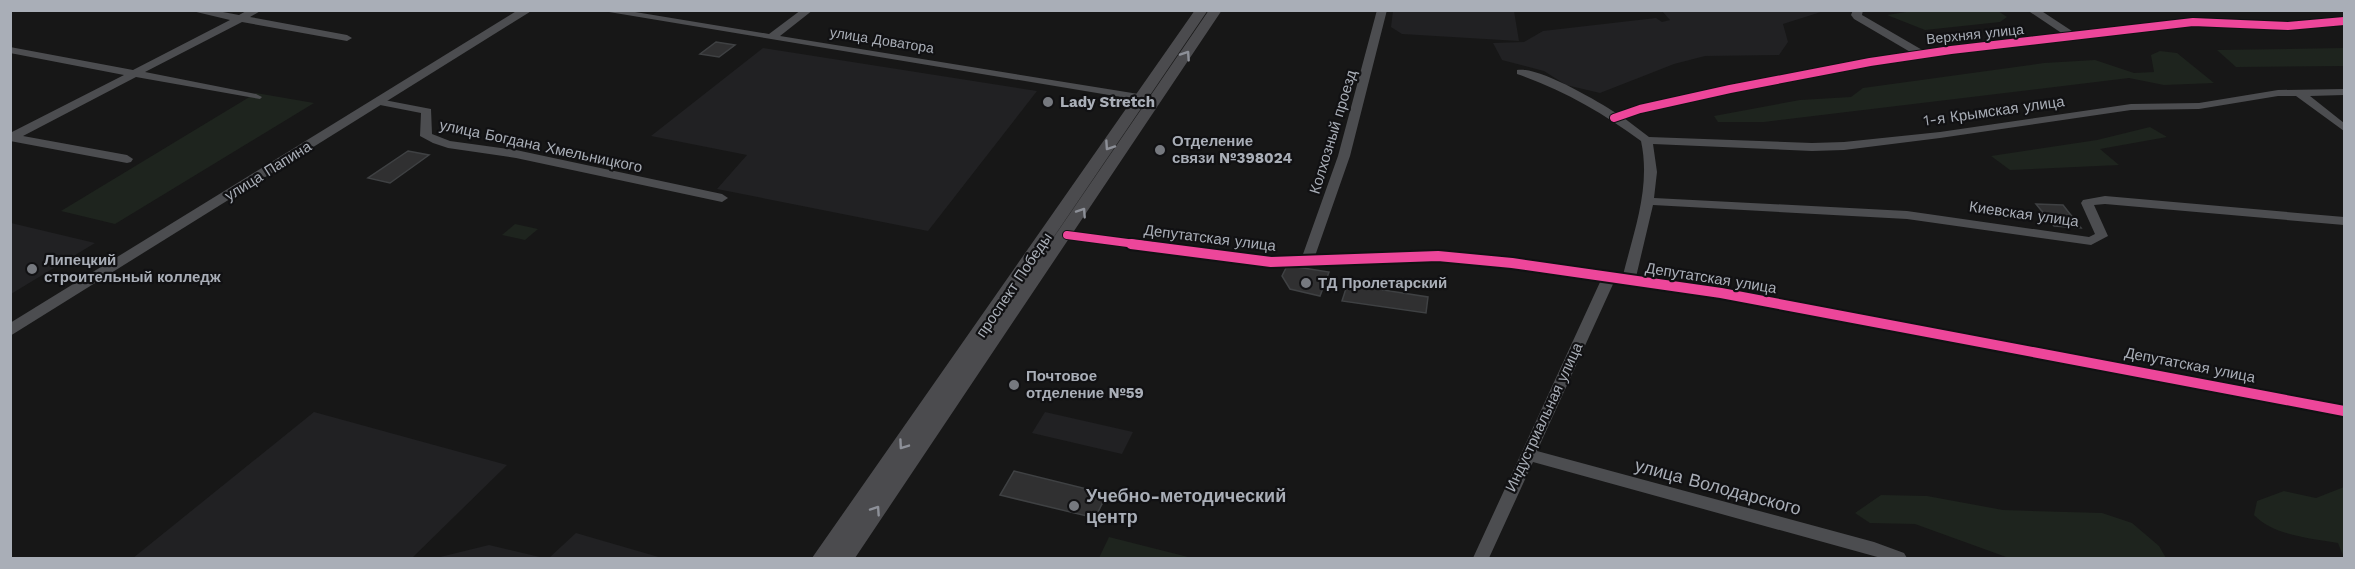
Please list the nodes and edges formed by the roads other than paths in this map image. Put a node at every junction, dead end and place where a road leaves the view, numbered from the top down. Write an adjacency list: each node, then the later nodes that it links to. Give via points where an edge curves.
1 (193, 10): 12 (street)
2 (257, 10): 12 (street)
3 (526, 10): 26 (street, улица Папина)
4 (603, 10): 17 (street, улица Доватора)
5 (808, 10): 17 (street)
6 (1202, 10): 25 (main road, проспект Победы)
7 (1216, 10): 25 (main road, проспект Победы, one-way to 7)
8 (1382, 10): 36 (street, Колхозный проезд, via 1344,156)
9 (1858, 10): 19 (street, via 1858,17)
10 (2032, 10): 15 (street)
11 (2196, 10): 14 (street)
12 (241, 19): 16 (street); 21 (street)
13 (2344, 21): 14 (street, Верхняя улица, via 2288,26)
14 (2193, 22): 15 (street, Верхняя улица)
15 (2073, 36): 19 (street, Верхняя улица)
16 (347, 38)
17 (772, 38): 25 (street, улица Доватора)
18 (10, 50): 21 (street)
19 (1922, 54): 27 (street, Верхняя улица, via 1720,91)
20 (1521, 72): 27 (street, via 1572,93)
21 (135, 74): 24 (street); 29 (street)
22 (2298, 92): 23 (street, 1-я Крымская улица); 28 (street); 30 (street, 1-я Крымская улица, via 2199,106 2131,107 1844,146)
23 (2344, 92)
24 (256, 97)
25 (1149, 99): 35 (main road, проспект Победы, one-way to 25); 42 (main road, проспект Победы, one-way to 42)
26 (379, 102): 32 (street, улица Богдана Хмельницкого, via 427,111 426,136 440,143 513,153); 39 (street, улица Папина)
27 (1614, 118): 30 (street)
28 (2344, 128)
29 (11, 137): 31 (street)
30 (1646, 140): 33 (street, via 1651,153)
31 (127, 159)
32 (722, 198)
33 (1647, 201): 34 (street, Киевская улица, via 1907,215 2091,241 2102,236 2087,203 2105,200); 38 (street)
34 (2344, 221)
35 (1066, 235): 36 (street, Депутатская улица, via 1271,262); 43 (main road, проспект Победы, one-way to 35)
36 (1307, 260): 37 (street, Депутатская улица, via 1438,256)
37 (1609, 277): 38 (street, Депутатская улица); 41 (street, Индустриальная улица)
38 (1628, 280): 40 (street, Депутатская улица, via 1721,293)
39 (10, 331)
40 (2344, 411)
41 (1527, 454): 44 (street, Индустриальная улица); 45 (street, улица Володарского)
42 (823, 558)
43 (843, 558)
44 (1481, 558)
45 (1898, 558)

